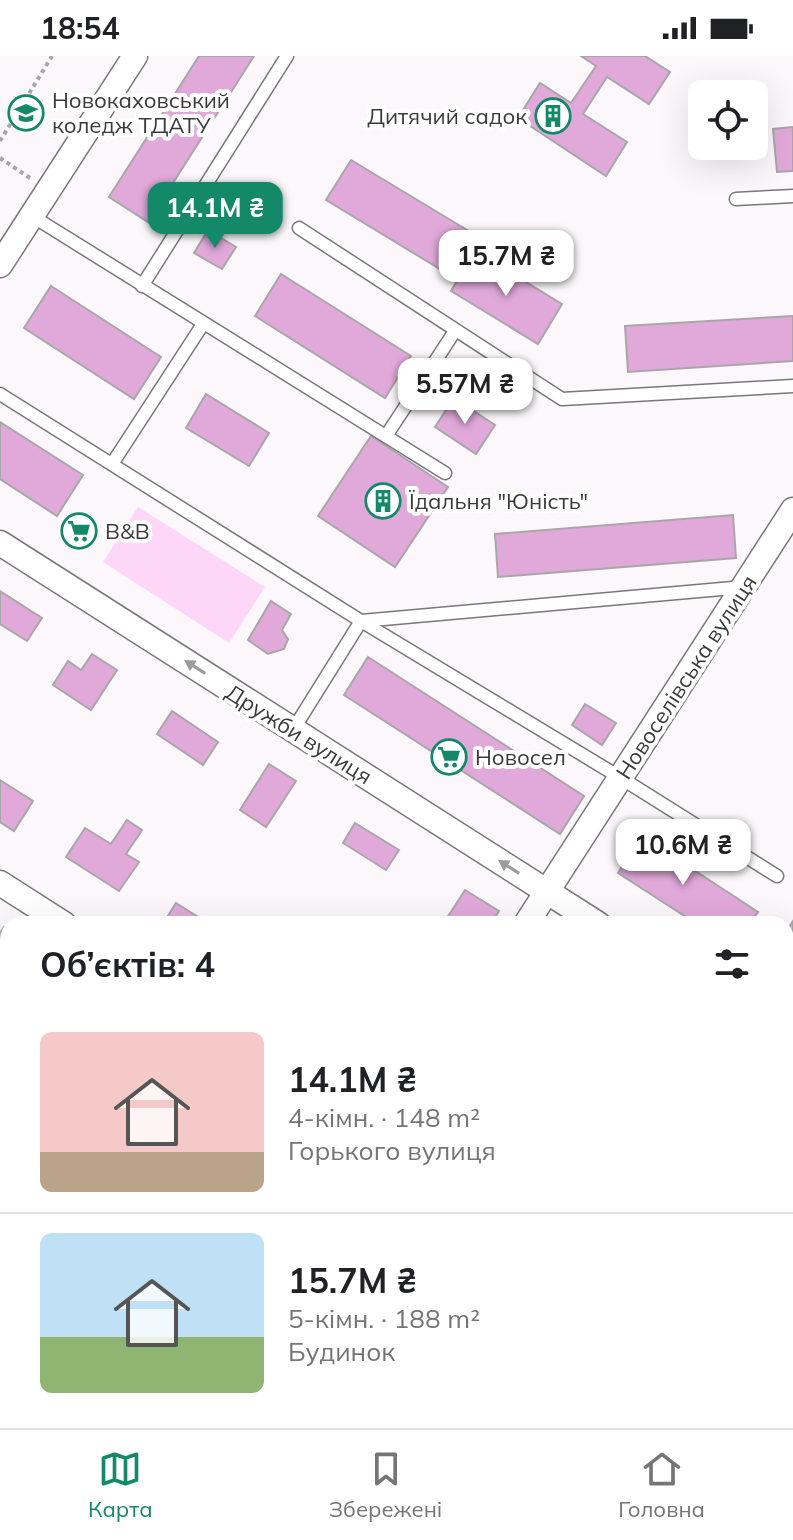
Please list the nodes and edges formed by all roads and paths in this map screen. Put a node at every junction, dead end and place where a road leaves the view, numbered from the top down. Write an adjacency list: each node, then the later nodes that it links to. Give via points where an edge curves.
1 (52, 56): 4 (path)
2 (135, 56): 6 (street)
3 (287, 56): 12 (lane)
4 (0, 141)
5 (0, 158): 6 (path)
6 (49, 189): 9 (street)
7 (793, 196): 8 (lane)
8 (736, 199)
9 (32, 216): 11 (street); 12 (lane)
10 (299, 228): 14 (lane)
11 (0, 265)
12 (142, 286): 13 (lane)
13 (203, 324): 17 (lane); 18 (lane)
14 (455, 331): 15 (lane, via 562,399); 17 (lane)
15 (793, 386)
16 (0, 394): 18 (lane)
17 (386, 436): 19 (lane)
18 (112, 464): 23 (lane)
19 (445, 473)
20 (793, 510): 22 (street, Новоселівська вулиця)
21 (0, 543): 24 (street, Дружби вулиця, one-way to 21)
22 (744, 587): 23 (lane); 25 (street, Новоселівська вулиця)
23 (361, 621): 24 (lane); 25 (lane)
24 (293, 730): 28 (street, Дружби вулиця, one-way to 24)
25 (621, 778): 26 (lane); 28 (street, Новоселівська вулиця)
26 (777, 876)
27 (0, 883): 29 (street)
28 (547, 891): 30 (street, Новоселівська вулиця); 31 (street, Дружби вулиця)
29 (52, 916)
30 (531, 916)
31 (586, 916)

